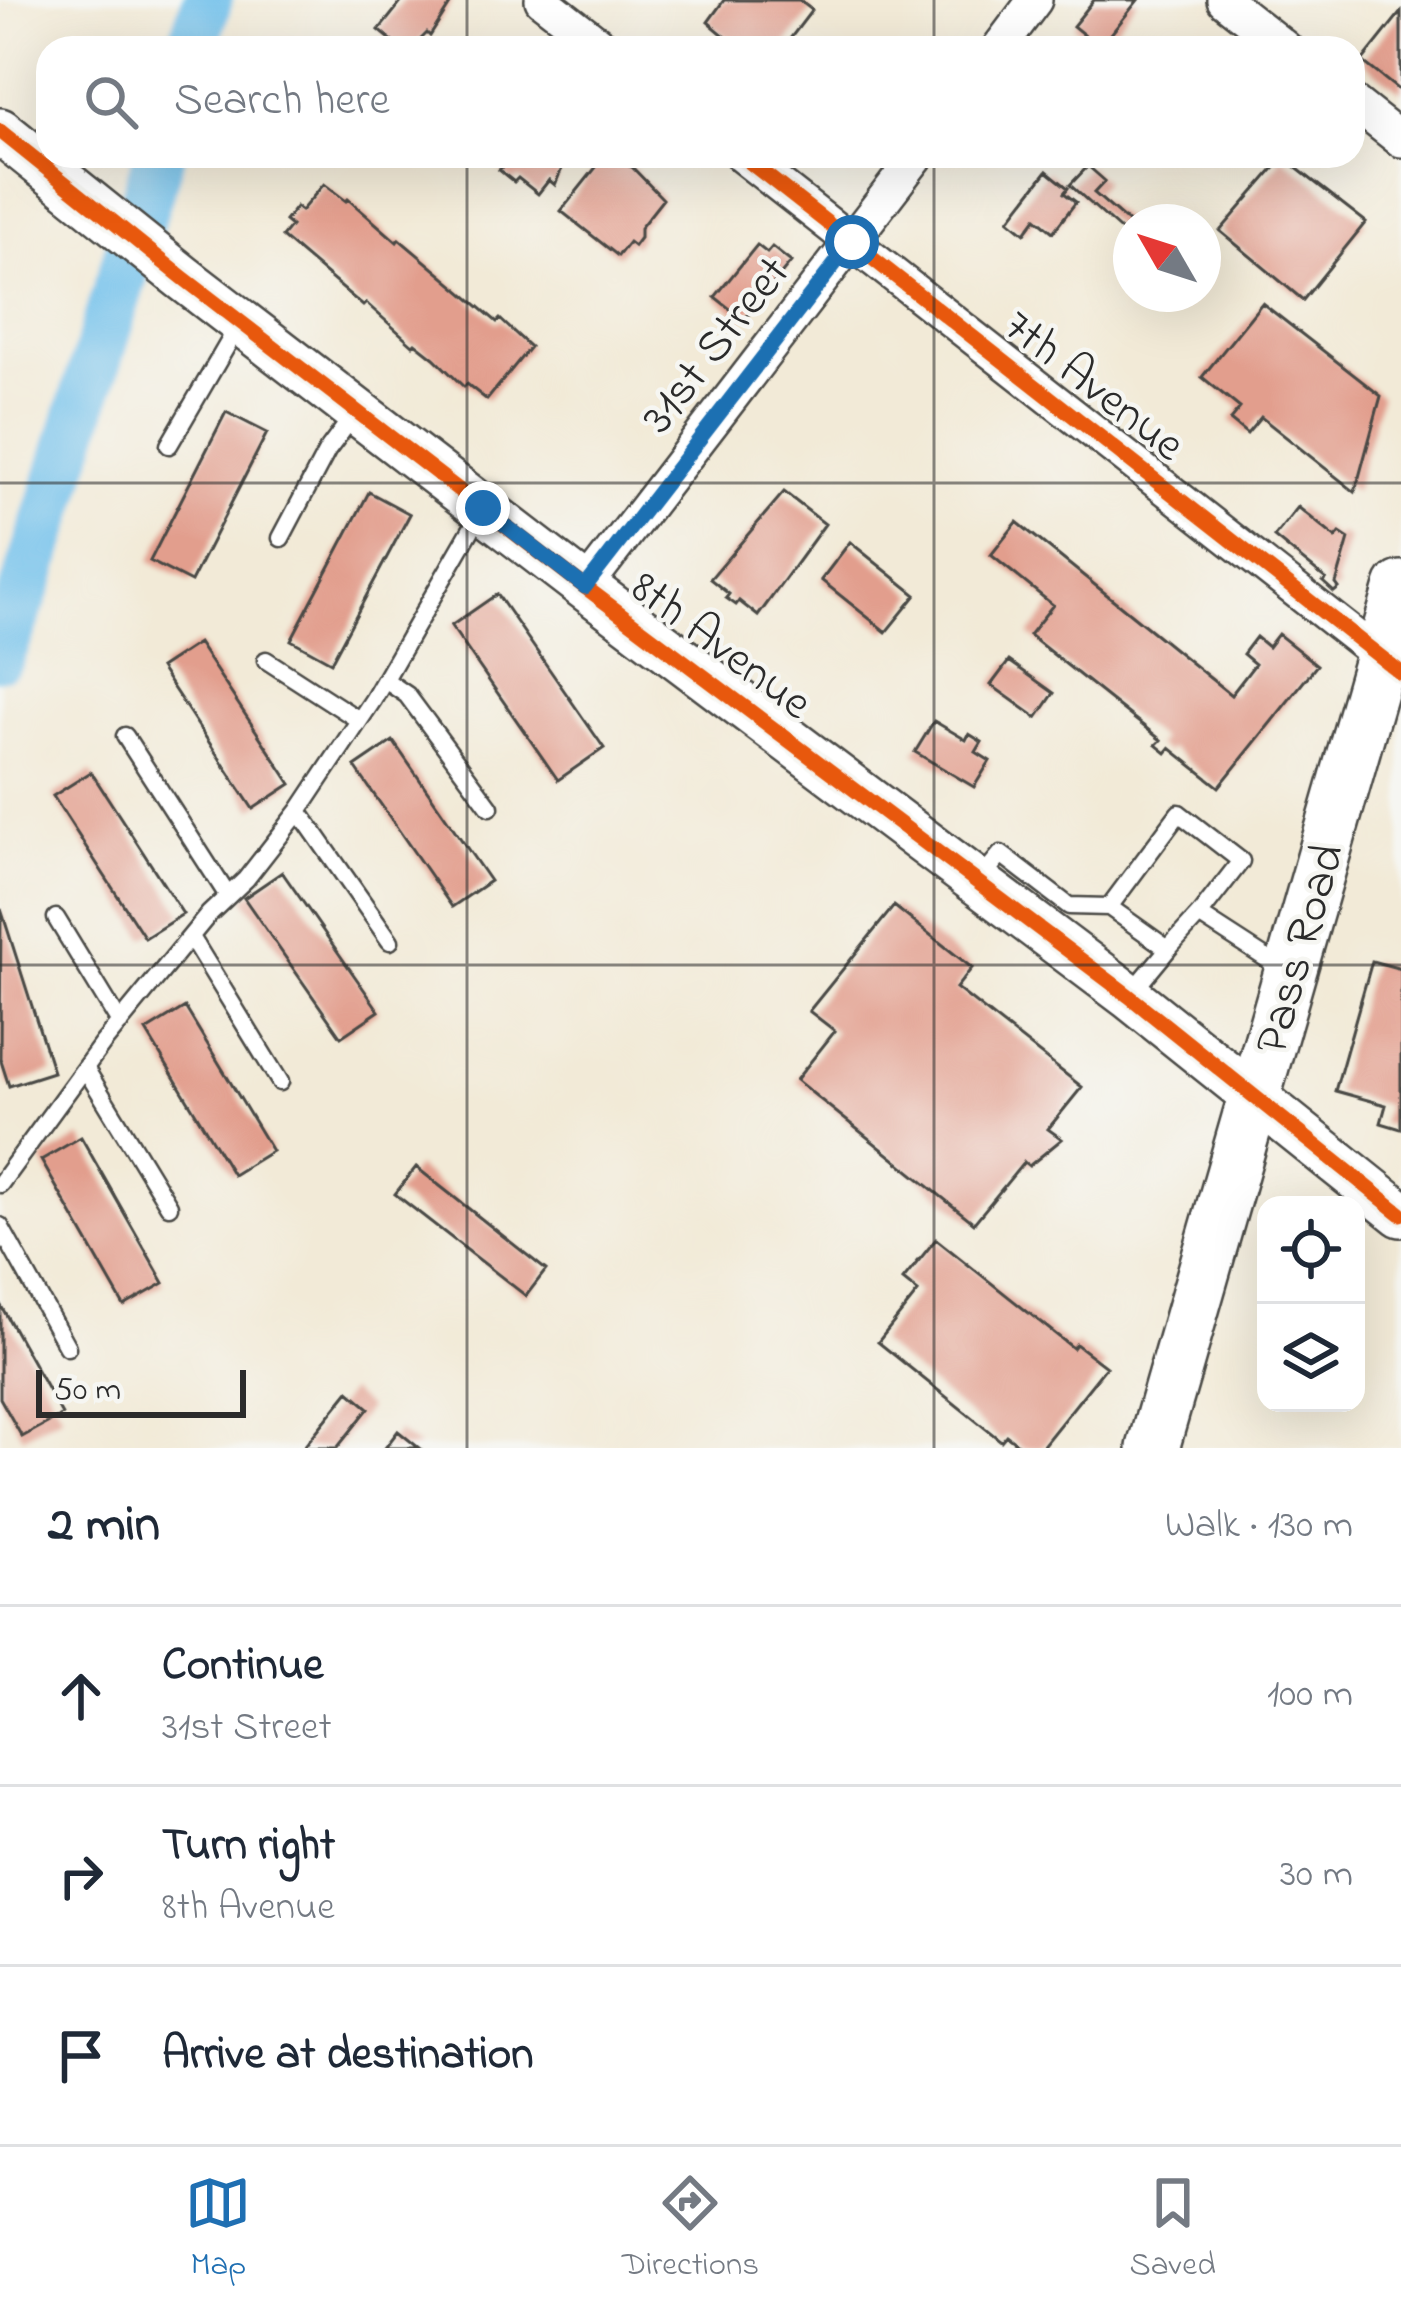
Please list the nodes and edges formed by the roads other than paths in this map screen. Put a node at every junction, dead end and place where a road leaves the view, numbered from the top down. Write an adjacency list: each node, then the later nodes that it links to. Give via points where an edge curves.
1 (542, 0): 4 (street)
2 (1035, 0): 5 (street)
3 (1224, 0): 6 (street)
4 (588, 36)
5 (1008, 36)
6 (1270, 36)
7 (1365, 112): 9 (street)
8 (0, 131): 10 (street, 8th Avenue)
9 (1401, 140)
10 (36, 160)
11 (47, 168): 15 (street, 8th Avenue)
12 (757, 168): 14 (street, 7th Avenue)
13 (908, 168): 14 (street, 31st Street)
14 (852, 242): 20 (street, 31st Street); 23 (street, 7th Avenue)
15 (240, 322): 16 (street, 8th Avenue); 17 (lane)
16 (357, 411): 18 (street, 8th Avenue); 19 (lane)
17 (169, 445)
18 (483, 508): 20 (street, 8th Avenue); 24 (lane)
19 (281, 538)
20 (585, 587): 29 (street, 8th Avenue)
21 (1401, 587): 23 (main road, Pass Road)
22 (266, 660): 25 (lane)
23 (1391, 665): 37 (main road, Pass Road)
24 (385, 680): 25 (lane); 27 (lane, via 407,694)
25 (359, 720): 28 (lane)
26 (124, 736): 30 (lane)
27 (490, 808)
28 (299, 812): 30 (lane); 35 (lane)
29 (976, 884): 31 (lane, via 1001,854 1069,906); 38 (street, 8th Avenue)
30 (228, 896): 34 (lane)
31 (1109, 907): 32 (lane, via 1179,814 1240,861); 36 (lane)
32 (1199, 915): 36 (lane); 37 (lane)
33 (56, 918): 39 (lane)
34 (191, 937): 39 (lane); 41 (lane)
35 (390, 940)
36 (1168, 949): 38 (lane)
37 (1290, 973): 42 (main road, Pass Road)
38 (1129, 996): 42 (street, 8th Avenue)
39 (119, 1023): 40 (lane)
40 (85, 1068): 43 (lane); 44 (lane)
41 (280, 1082)
42 (1254, 1096): 45 (street, 8th Avenue); 48 (main road, Pass Road)
43 (0, 1184)
44 (169, 1206)
45 (1401, 1214)
46 (0, 1226): 47 (lane)
47 (67, 1347)
48 (1153, 1448)

